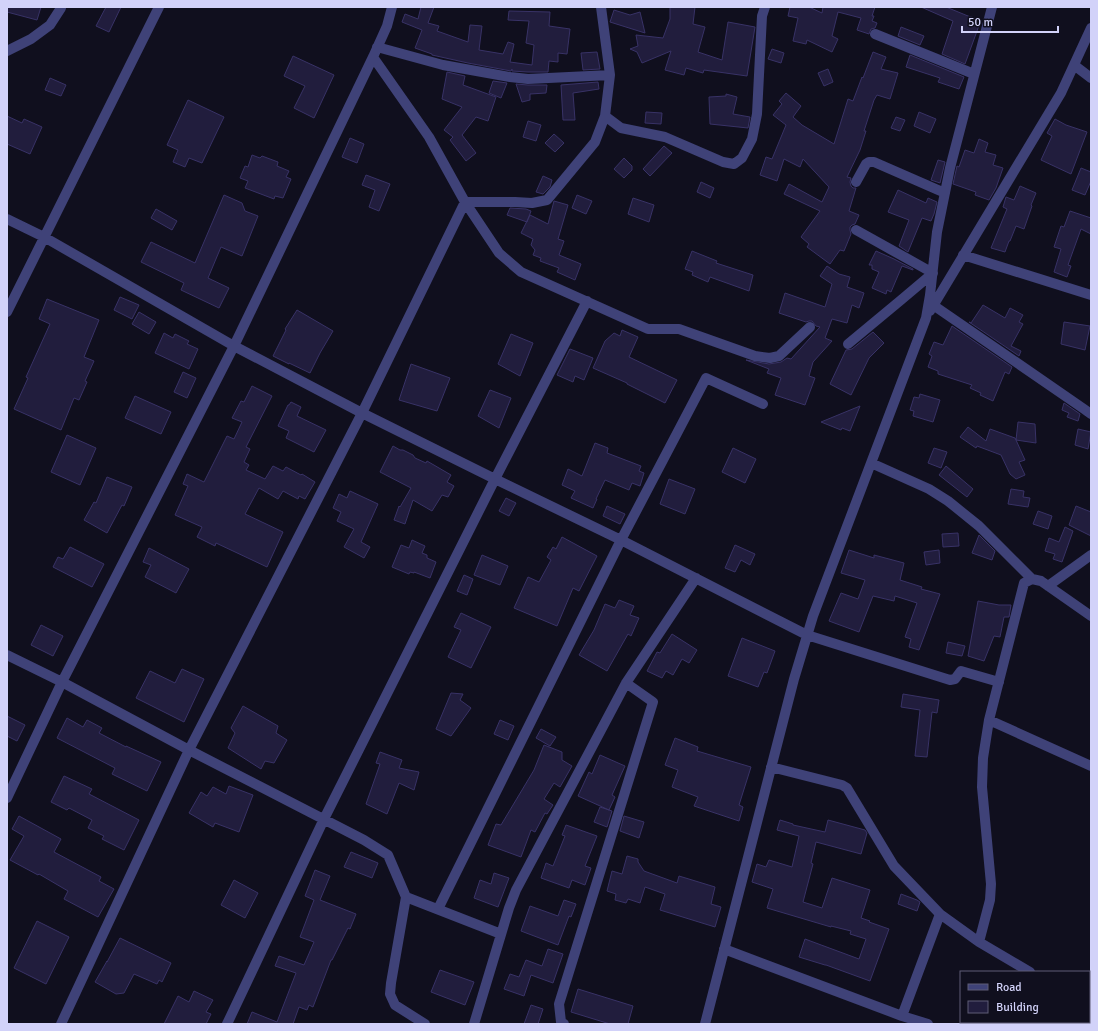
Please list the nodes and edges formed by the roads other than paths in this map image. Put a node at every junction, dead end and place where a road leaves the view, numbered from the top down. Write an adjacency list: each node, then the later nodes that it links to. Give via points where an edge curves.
1 (159, 7): 22 (street)
2 (392, 7): 9 (street)
3 (601, 7): 14 (street)
4 (765, 7): 16 (street, via 762,16 757,114 752,138 742,158 734,164 723,162 665,137 621,128)
5 (992, 7): 13 (street)
6 (62, 8): 10 (street, via 50,25 31,39)
7 (1091, 28): 12 (street)
8 (876, 34): 13 (street)
9 (377, 47): 11 (street); 14 (street, via 443,65 510,77 528,79)
10 (7, 51)
11 (373, 57): 19 (street, via 429,137); 32 (street)
12 (1074, 65): 15 (street); 23 (street, via 1060,93)
13 (974, 74): 18 (street)
14 (610, 75): 16 (street)
15 (1091, 78)
16 (605, 116): 19 (street, via 595,142 547,200 532,203)
17 (856, 182): 18 (street, via 866,164 874,162)
18 (945, 193): 24 (street)
19 (465, 202): 26 (street, via 499,253 521,272); 34 (street)
20 (7, 219): 22 (street)
21 (856, 230): 24 (street)
22 (44, 236): 28 (street); 32 (street)
23 (963, 255): 25 (street); 27 (street)
24 (932, 273): 29 (street); 31 (street)
25 (1091, 295)
26 (587, 301): 30 (street, via 648,329 679,329 755,356 770,358 779,356); 37 (street)
27 (933, 305): 29 (street); 35 (street)
28 (7, 312)
29 (926, 318): 36 (street)
30 (810, 327)
31 (848, 344)
32 (234, 346): 34 (street); 46 (street)
33 (763, 404): 38 (street, via 706,378)
34 (362, 413): 37 (street); 50 (street)
35 (1091, 414)
36 (871, 463): 41 (street, via 930,489 948,501 979,526); 44 (street)
37 (495, 479): 38 (street); 54 (street)
38 (621, 540): 40 (street); 56 (street)
39 (1091, 555): 42 (street)
40 (696, 578): 44 (street); 48 (street)
41 (1032, 579): 42 (street); 47 (street, via 1024,582)
42 (1048, 586): 43 (street)
43 (1091, 616)
44 (808, 635): 47 (street, via 950,680 960,671); 52 (street)
45 (7, 655): 46 (street)
46 (62, 682): 50 (street); 53 (street)
47 (999, 682): 49 (street)
48 (626, 683): 58 (street, via 516,890); 67 (street, via 653,702 559,1004 561,1022)
49 (989, 720): 51 (street); 59 (street, via 983,758 982,787 991,884 990,900)
50 (189, 750): 54 (street); 63 (street)
51 (1091, 766)
52 (771, 767): 57 (street, via 847,788 894,866); 60 (street)
53 (7, 798)
54 (324, 819): 55 (street, via 388,855); 64 (street)
55 (406, 897): 56 (street); 65 (street, via 390,994 395,1005)
56 (438, 910): 58 (street)
57 (940, 914): 59 (street); 62 (street)
58 (501, 934): 66 (street)
59 (979, 942): 61 (street)
60 (724, 949): 62 (street); 68 (street)
61 (1028, 971)
62 (902, 1016): 69 (street)
63 (61, 1024)
64 (226, 1024)
65 (425, 1024)
66 (474, 1024)
67 (564, 1024)
68 (705, 1024)
69 (928, 1024)

